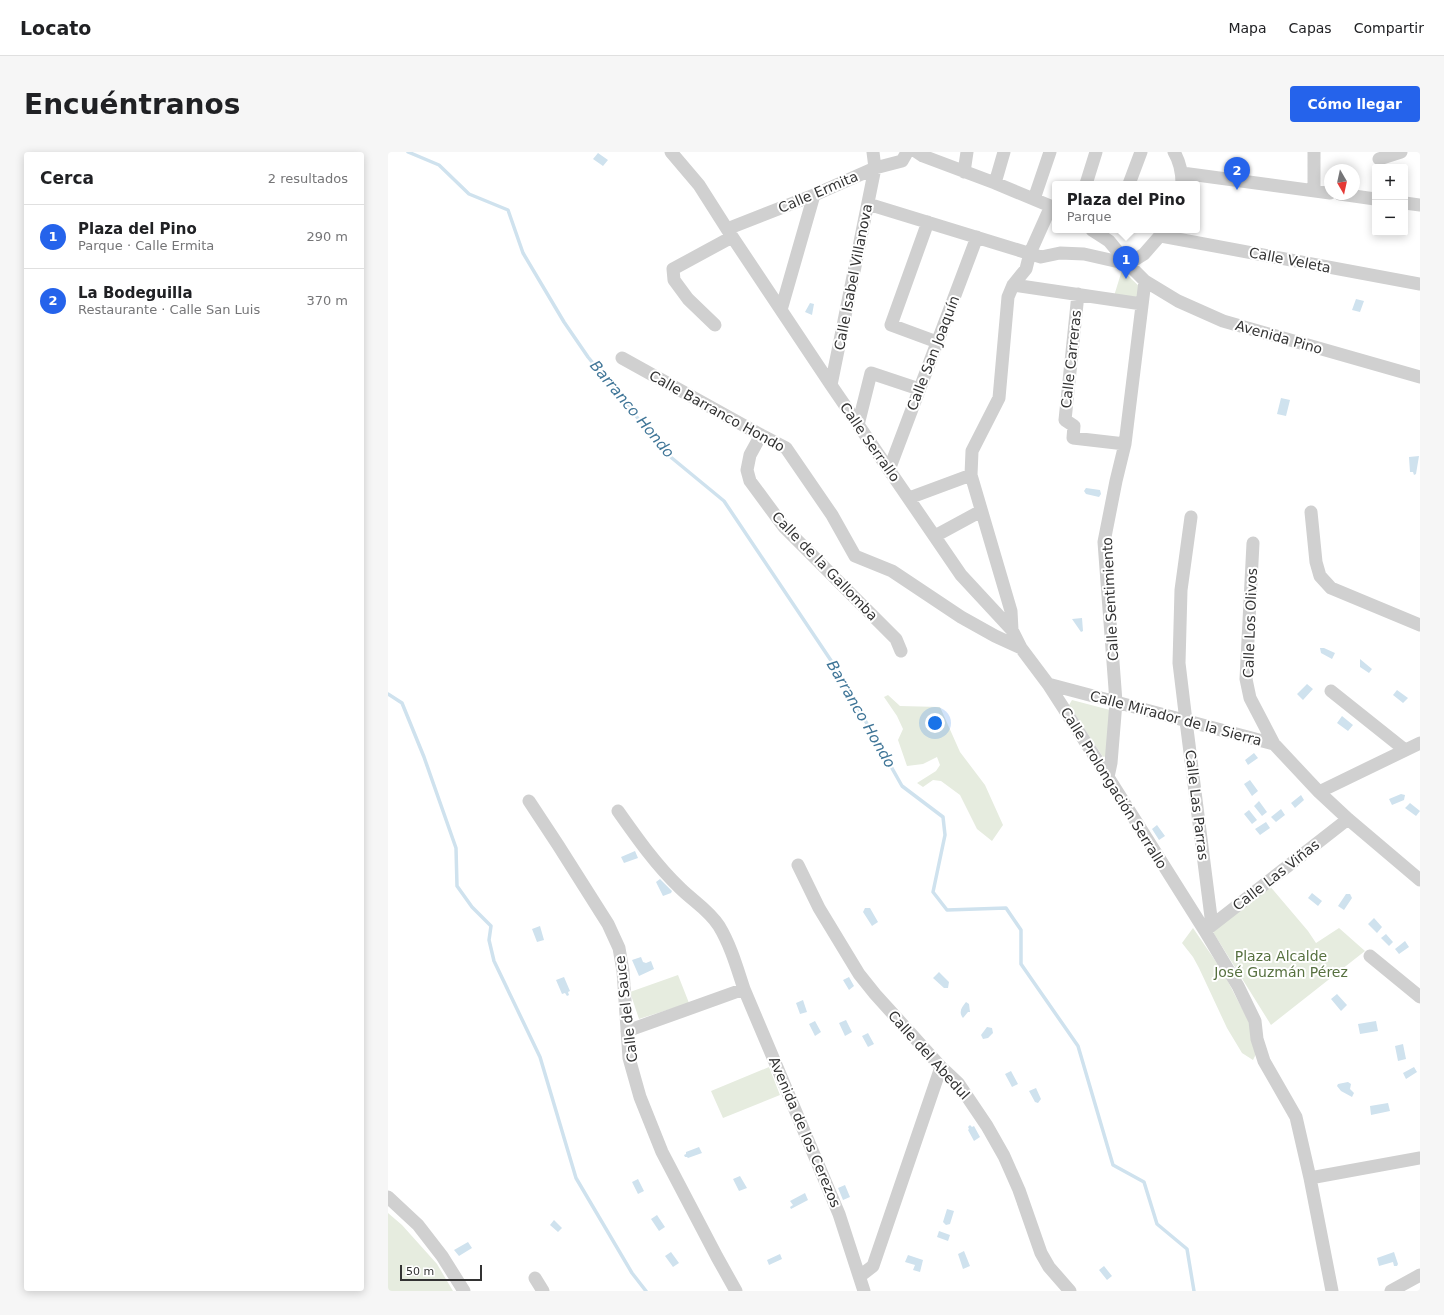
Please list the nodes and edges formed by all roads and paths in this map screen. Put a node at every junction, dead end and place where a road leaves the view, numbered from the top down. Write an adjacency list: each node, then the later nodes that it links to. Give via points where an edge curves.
1 (671, 152): 31 (street, Calle Serrallo, via 699,185)
2 (873, 152): 13 (street, Calle Isabel Villanova)
3 (967, 152): 14 (street)
4 (1004, 152): 18 (street)
5 (1050, 152): 23 (street)
6 (1096, 152): 16 (street)
7 (1141, 152): 17 (street)
8 (1174, 152): 15 (street, via 1178,158)
9 (1314, 152): 19 (street)
10 (1401, 152): 12 (street)
11 (915, 153): 13 (street, Calle Ermita, via 902,161); 14 (street, Calle Ermita)
12 (1377, 159)
13 (875, 168): 21 (street, Calle Ermita); 26 (street, Calle Isabel Villanova)
14 (964, 172): 18 (street, Calle Ermita)
15 (1182, 178): 19 (street)
16 (1087, 181)
17 (1130, 181)
18 (995, 183): 23 (street, Calle Ermita)
19 (1314, 190): 20 (street)
20 (1324, 192)
21 (814, 195): 31 (street, Calle Ermita); 42 (street)
22 (1360, 197): 24 (street)
23 (1034, 199): 28 (street, Calle Ermita)
24 (1372, 199)
25 (1408, 203): 27 (street)
26 (868, 204): 30 (street); 47 (street, Calle Isabel Villanova)
27 (1420, 205)
28 (1052, 207)
29 (1052, 209): 35 (street)
30 (928, 222): 34 (street); 44 (street, via 891,325)
31 (729, 233): 42 (street, Calle Serrallo); 43 (street, Calle Ermita, via 673,269 674,280 688,299)
32 (1163, 233): 36 (street, via 1144,254); 38 (street, Calle Veleta)
33 (1111, 236): 36 (street)
34 (977, 237): 35 (street); 44 (street, Calle San Joaquín)
35 (1030, 253): 36 (street, via 1041,258 1060,253 1084,254); 39 (street, via 1026,269)
36 (1128, 264): 37 (street)
37 (1146, 281): 41 (street, Calle Sentimiento); 46 (street, Avenida Pino, via 1178,300 1223,321)
38 (1420, 284)
39 (1013, 285): 40 (street); 53 (street, via 1008,297 999,398 972,451)
40 (1078, 294): 41 (street); 51 (street, Calle Carreras, via 1065,420 1074,426 1073,438)
41 (1142, 304): 51 (street, Calle Sentimiento)
42 (781, 310): 47 (street, Calle Serrallo)
43 (715, 325)
44 (937, 342): 48 (street, Calle San Joaquín)
45 (622, 358): 50 (street, Calle Barranco Hondo)
46 (1420, 376)
47 (831, 385): 49 (street, Calle Serrallo)
48 (919, 389): 49 (street, via 871,373); 52 (street, Calle San Joaquín)
49 (858, 425): 52 (street, Calle Serrallo)
50 (761, 435): 62 (street, Calle Barranco Hondo, via 786,448 832,515 855,556 892,571 961,617); 63 (street, Calle de la Gallomba, via 750,455 747,470 750,481 784,527 896,639)
51 (1124, 444): 66 (street, Calle Sentimiento, via 1104,542)
52 (890, 470): 54 (street, Calle Serrallo)
53 (971, 475): 54 (street); 55 (street)
54 (909, 498): 58 (street, Calle Serrallo)
55 (981, 511): 58 (street); 61 (street, via 1011,612)
56 (1311, 512): 60 (street, via 1316,562 1320,576 1331,588)
57 (1190, 517): 67 (street, Calle Las Parras, via 1179,623 1179,662)
58 (935, 536): 61 (street, Calle Serrallo, via 961,575)
59 (1253, 543): 69 (street, Calle Los Olivos, via 1246,679 1250,698)
60 (1420, 625)
61 (1012, 630): 62 (street, Calle Serrallo)
62 (1021, 648): 64 (street, Calle Prolongación Serrallo)
63 (901, 651)
64 (1048, 684): 66 (street, Calle Mirador de la Sierra); 71 (street, Calle Prolongación Serrallo)
65 (1331, 691): 70 (street)
66 (1116, 702): 67 (street, Calle Mirador de la Sierra); 71 (street, Calle Sentimiento, via 1112,762)
67 (1186, 721): 69 (street, Calle Mirador de la Sierra); 78 (street, Calle Las Parras)
68 (1420, 743): 70 (street)
69 (1274, 744): 72 (street, Calle Mirador de la Sierra)
70 (1405, 750): 72 (street)
71 (1108, 777): 78 (street, Calle Prolongación Serrallo)
72 (1319, 792): 75 (street, Calle Mirador de la Sierra)
73 (529, 801): 82 (street, Calle del Sauce, via 608,924 618,948 623,971)
74 (618, 811): 80 (street, Avenida de los Cerezos, via 642,846 719,926 733,953)
75 (1348, 819): 77 (street, Calle Mirador de la Sierra); 78 (street, Calle Las Viñas)
76 (798, 865): 83 (street, Calle del Abedul, via 819,908 859,974)
77 (1420, 880)
78 (1209, 928): 85 (street, Calle Prolongación Serrallo, via 1255,1021 1264,1061 1296,1117)
79 (1370, 956): 81 (street)
80 (744, 989): 82 (street); 88 (street, Avenida de los Cerezos, via 839,1214)
81 (1417, 994)
82 (627, 1031): 92 (street, Calle del Sauce, via 630,1058 640,1097 662,1152)
83 (941, 1067): 88 (street, via 873,1266); 94 (street, Calle del Abedul, via 958,1083 987,1126 1019,1190 1041,1253 1049,1267)
84 (1420, 1158): 85 (street)
85 (1310, 1178): 95 (street, Calle Prolongación Serrallo)
86 (388, 1197): 90 (street, via 418,1225)
87 (1420, 1275): 96 (street)
88 (860, 1276): 93 (street, Avenida de los Cerezos)
89 (535, 1278): 91 (street)
90 (464, 1291)
91 (543, 1291)
92 (736, 1291)
93 (864, 1291)
94 (1070, 1291)
95 (1332, 1291)
96 (1391, 1291)

